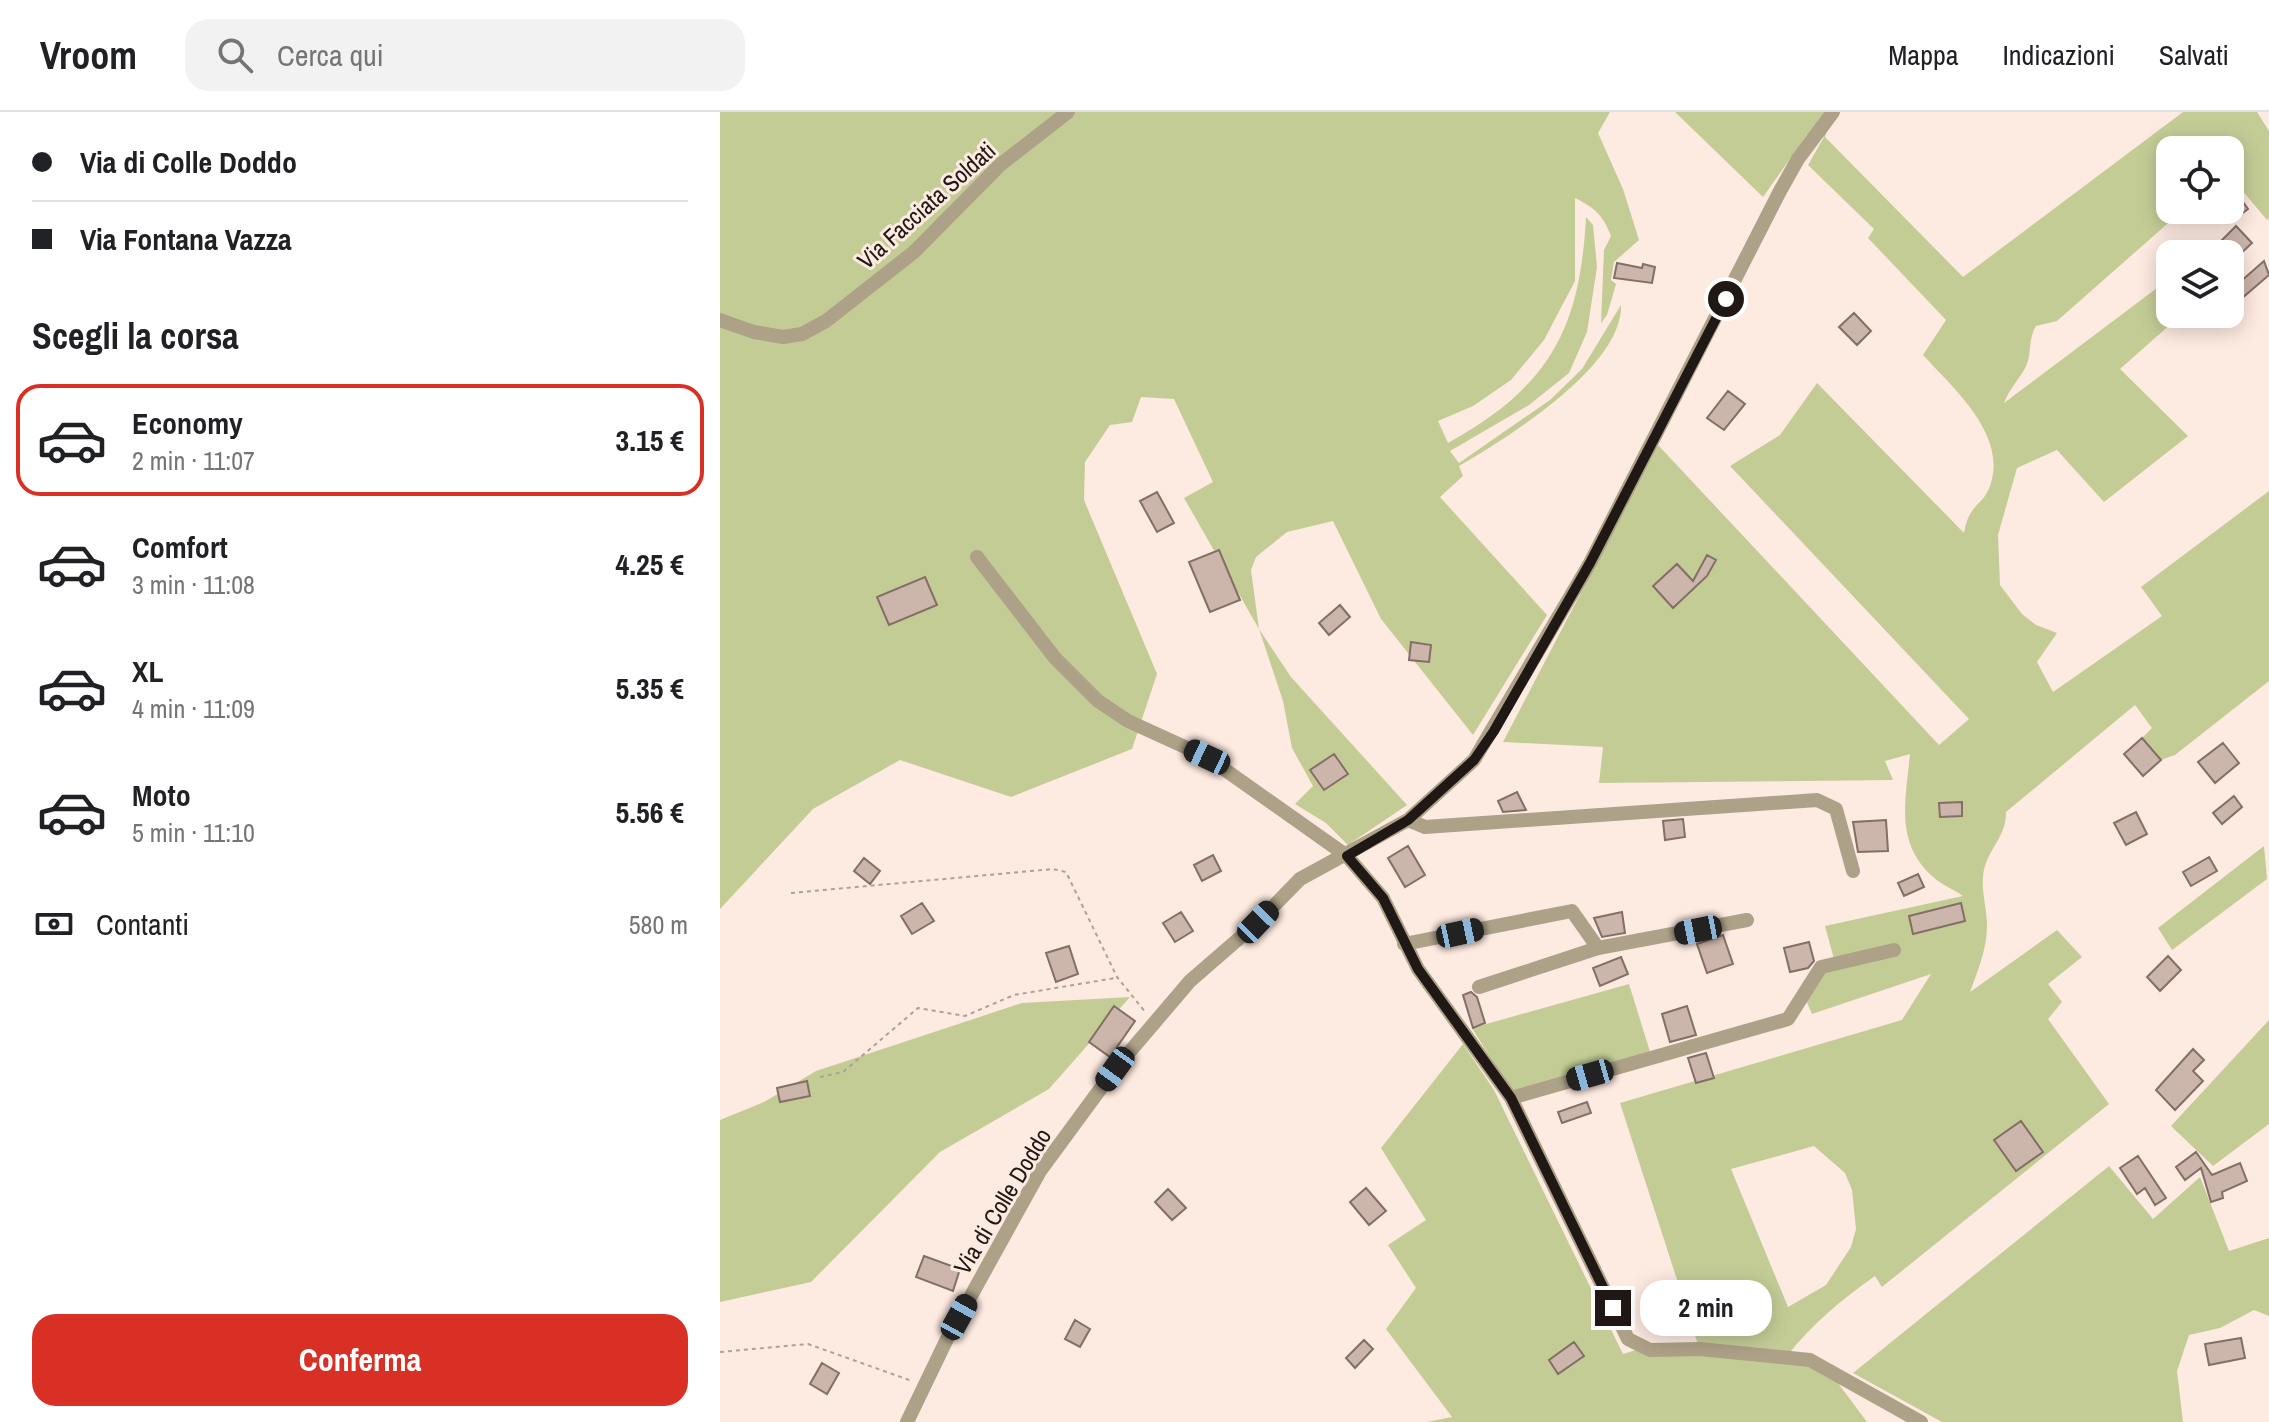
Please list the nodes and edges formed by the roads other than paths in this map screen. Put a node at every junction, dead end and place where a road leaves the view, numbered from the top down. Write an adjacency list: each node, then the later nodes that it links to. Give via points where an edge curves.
1 (1068, 112): 3 (street, Via Facciata Soldati, via 1000,165 914,252 826,321 783,337)
2 (1833, 112): 5 (street, Via di Colle Doddo, via 1780,191 1590,563 1494,731 1474,760)
3 (720, 320)
4 (977, 557): 6 (street, via 1055,658 1098,701 1128,721 1207,757)
5 (1408, 820): 6 (street, Via di Colle Doddo); 7 (street, via 1425,827 1817,800 1836,809)
6 (1347, 856): 9 (street, via 1383,898); 14 (street, Via di Colle Doddo, via 1300,879 1190,981 1115,1069 1040,1171)
7 (1853, 871)
8 (1747, 920): 10 (street)
9 (1404, 944): 10 (street, via 1572,911); 13 (street)
10 (1598, 948): 12 (street)
11 (1894, 950): 13 (street, via 1821,967 1788,1019)
12 (1479, 987)
13 (1511, 1098): 15 (street, via 1628,1339 1650,1350 1700,1349 1810,1360)
14 (907, 1422)
15 (1921, 1422)

